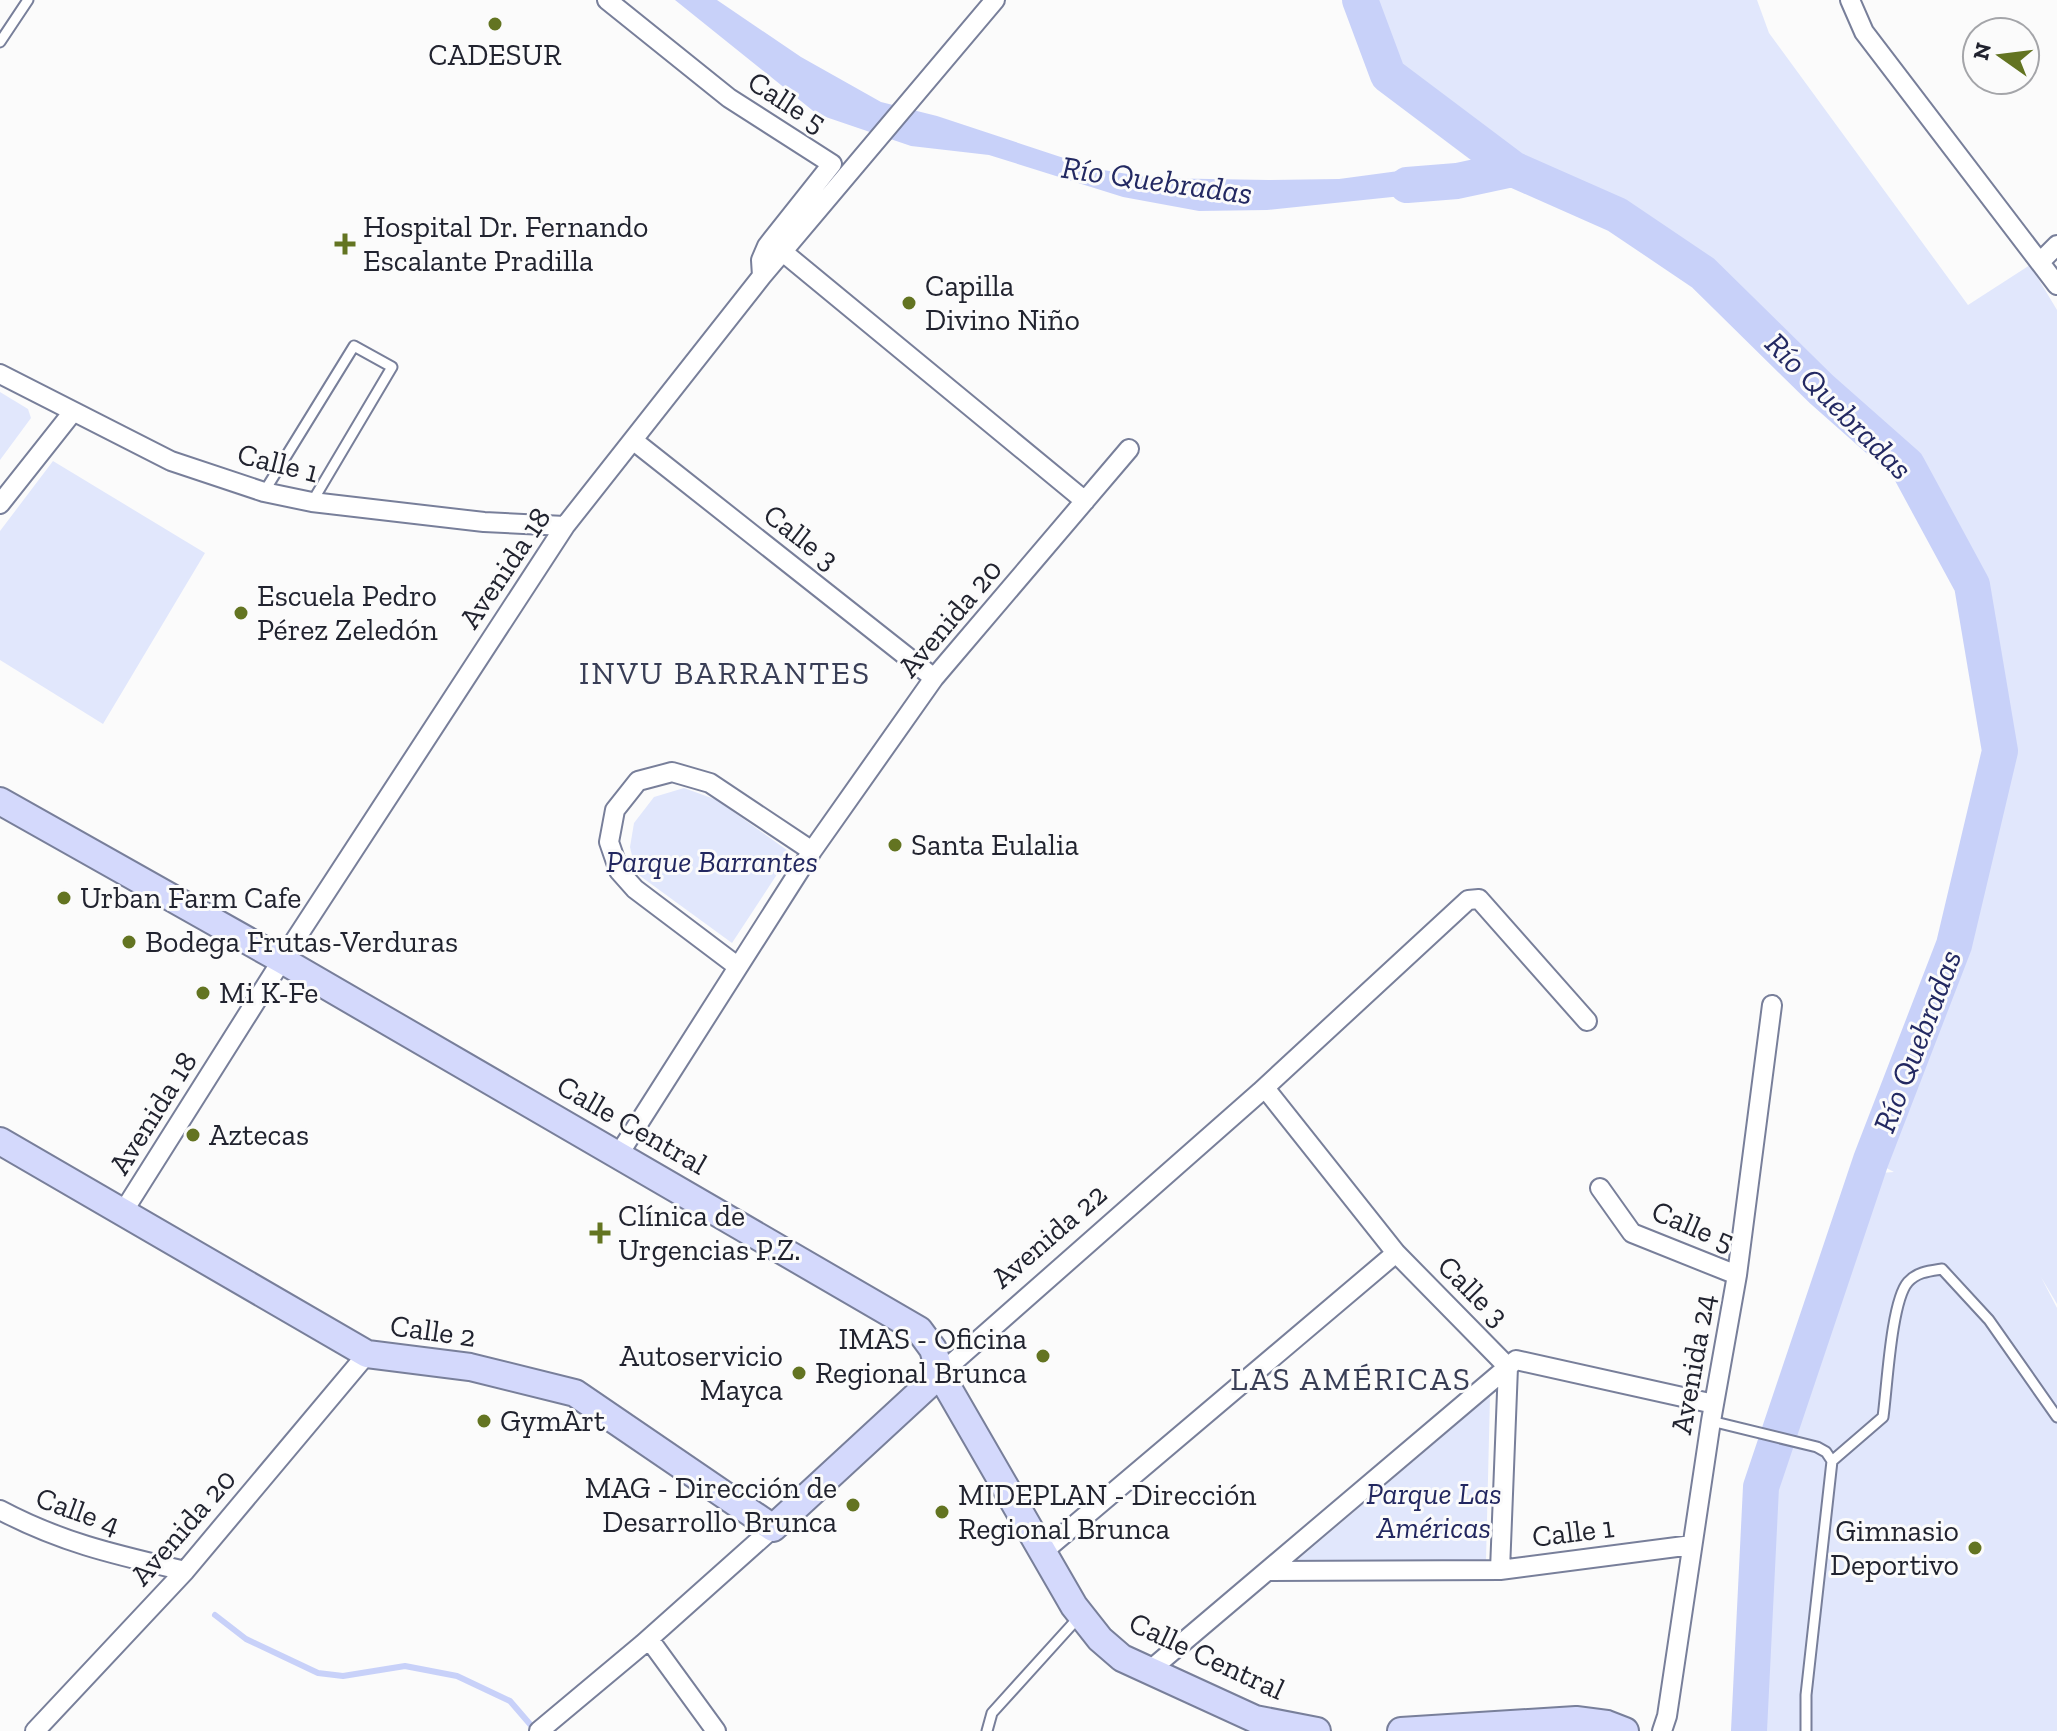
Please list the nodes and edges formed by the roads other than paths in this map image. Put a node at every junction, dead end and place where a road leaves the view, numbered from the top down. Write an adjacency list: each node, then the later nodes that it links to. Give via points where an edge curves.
1 (28, 0): 5 (lane)
2 (607, 0): 9 (street, Calle 5, via 729,98 832,164 767,246)
3 (995, 0): 7 (street, Avenida 18)
4 (1850, 0): 8 (street, via 1864,32)
5 (0, 42)
6 (2057, 245): 8 (street)
7 (783, 252): 9 (street, Avenida 18); 16 (street)
8 (2040, 262): 10 (street)
9 (762, 276): 13 (street, Avenida 18)
10 (2057, 285)
11 (0, 374): 12 (street, Calle 1)
12 (72, 413): 15 (street, Calle 1, via 171,461); 18 (street)
13 (634, 441): 19 (street, Avenida 18); 20 (street, Calle 3)
14 (1129, 449): 16 (street, Avenida 20)
15 (264, 492): 17 (street, Calle 1); 17 (lane, via 354,346 392,367)
16 (1085, 501): 20 (street, Avenida 20)
17 (312, 502): 19 (street, Calle 1)
18 (0, 504)
19 (565, 526): 23 (street, Avenida 18)
20 (934, 678): 22 (street, Avenida 20)
21 (0, 801): 23 (main road, Calle Central)
22 (812, 851): 24 (street, Avenida 20); 24 (street, via 710,783 672,772 638,781 615,810 609,842 619,871)
23 (282, 960): 29 (main road, Calle Central); 31 (street, Avenida 18)
24 (737, 966): 29 (street, Avenida 20)
25 (1772, 1005): 33 (street, Avenida 24)
26 (1587, 1021): 27 (street, Avenida 22, via 1479,899 1473,899)
27 (1265, 1088): 32 (street, Calle 3); 36 (street, Avenida 22)
28 (0, 1141): 31 (main road, Calle 2)
29 (619, 1154): 36 (main road, Calle Central, via 919,1330 933,1349)
30 (1600, 1188): 33 (street, Calle 5, via 1632,1233)
31 (123, 1212): 34 (main road, Calle 2)
32 (1396, 1253): 35 (street, Calle 3); 43 (street)
33 (1737, 1275): 37 (street, Avenida 24)
34 (367, 1354): 41 (main road, Calle 2, via 470,1367 575,1393); 45 (street, Avenida 20)
35 (1508, 1367): 37 (street, Calle 3, via 1516,1360); 44 (street); 46 (street)
36 (940, 1374): 41 (main road, Avenida 22); 43 (main road, Calle Central)
37 (1712, 1412): 39 (lane, via 1817,1447); 42 (street, Avenida 24)
38 (2057, 1417): 39 (lane, via 1989,1320 1942,1269 1921,1272 1906,1284 1897,1311 1883,1417)
39 (1832, 1461): 58 (lane)
40 (0, 1510): 45 (street, Calle 4, via 91,1549)
41 (773, 1528): 48 (street, Avenida 22)
42 (1692, 1545): 44 (street, Calle 1); 57 (street, Avenida 24)
43 (1044, 1551): 47 (main road, Calle Central)
44 (1500, 1570): 46 (street, Calle 1)
45 (185, 1571): 50 (street, Avenida 20)
46 (1268, 1571): 49 (street)
47 (1081, 1616): 49 (main road, Calle Central, via 1111,1650); 53 (lane, via 992,1713)
48 (649, 1639): 51 (street, Avenida 22); 52 (street)
49 (1149, 1671): 54 (main road, Calle Central, via 1255,1719)
50 (35, 1731)
51 (539, 1731)
52 (716, 1731)
53 (987, 1731)
54 (1317, 1731)
55 (1401, 1731): 56 (main road, via 1576,1720)
56 (1625, 1731)
57 (1662, 1731)
58 (1806, 1731)

